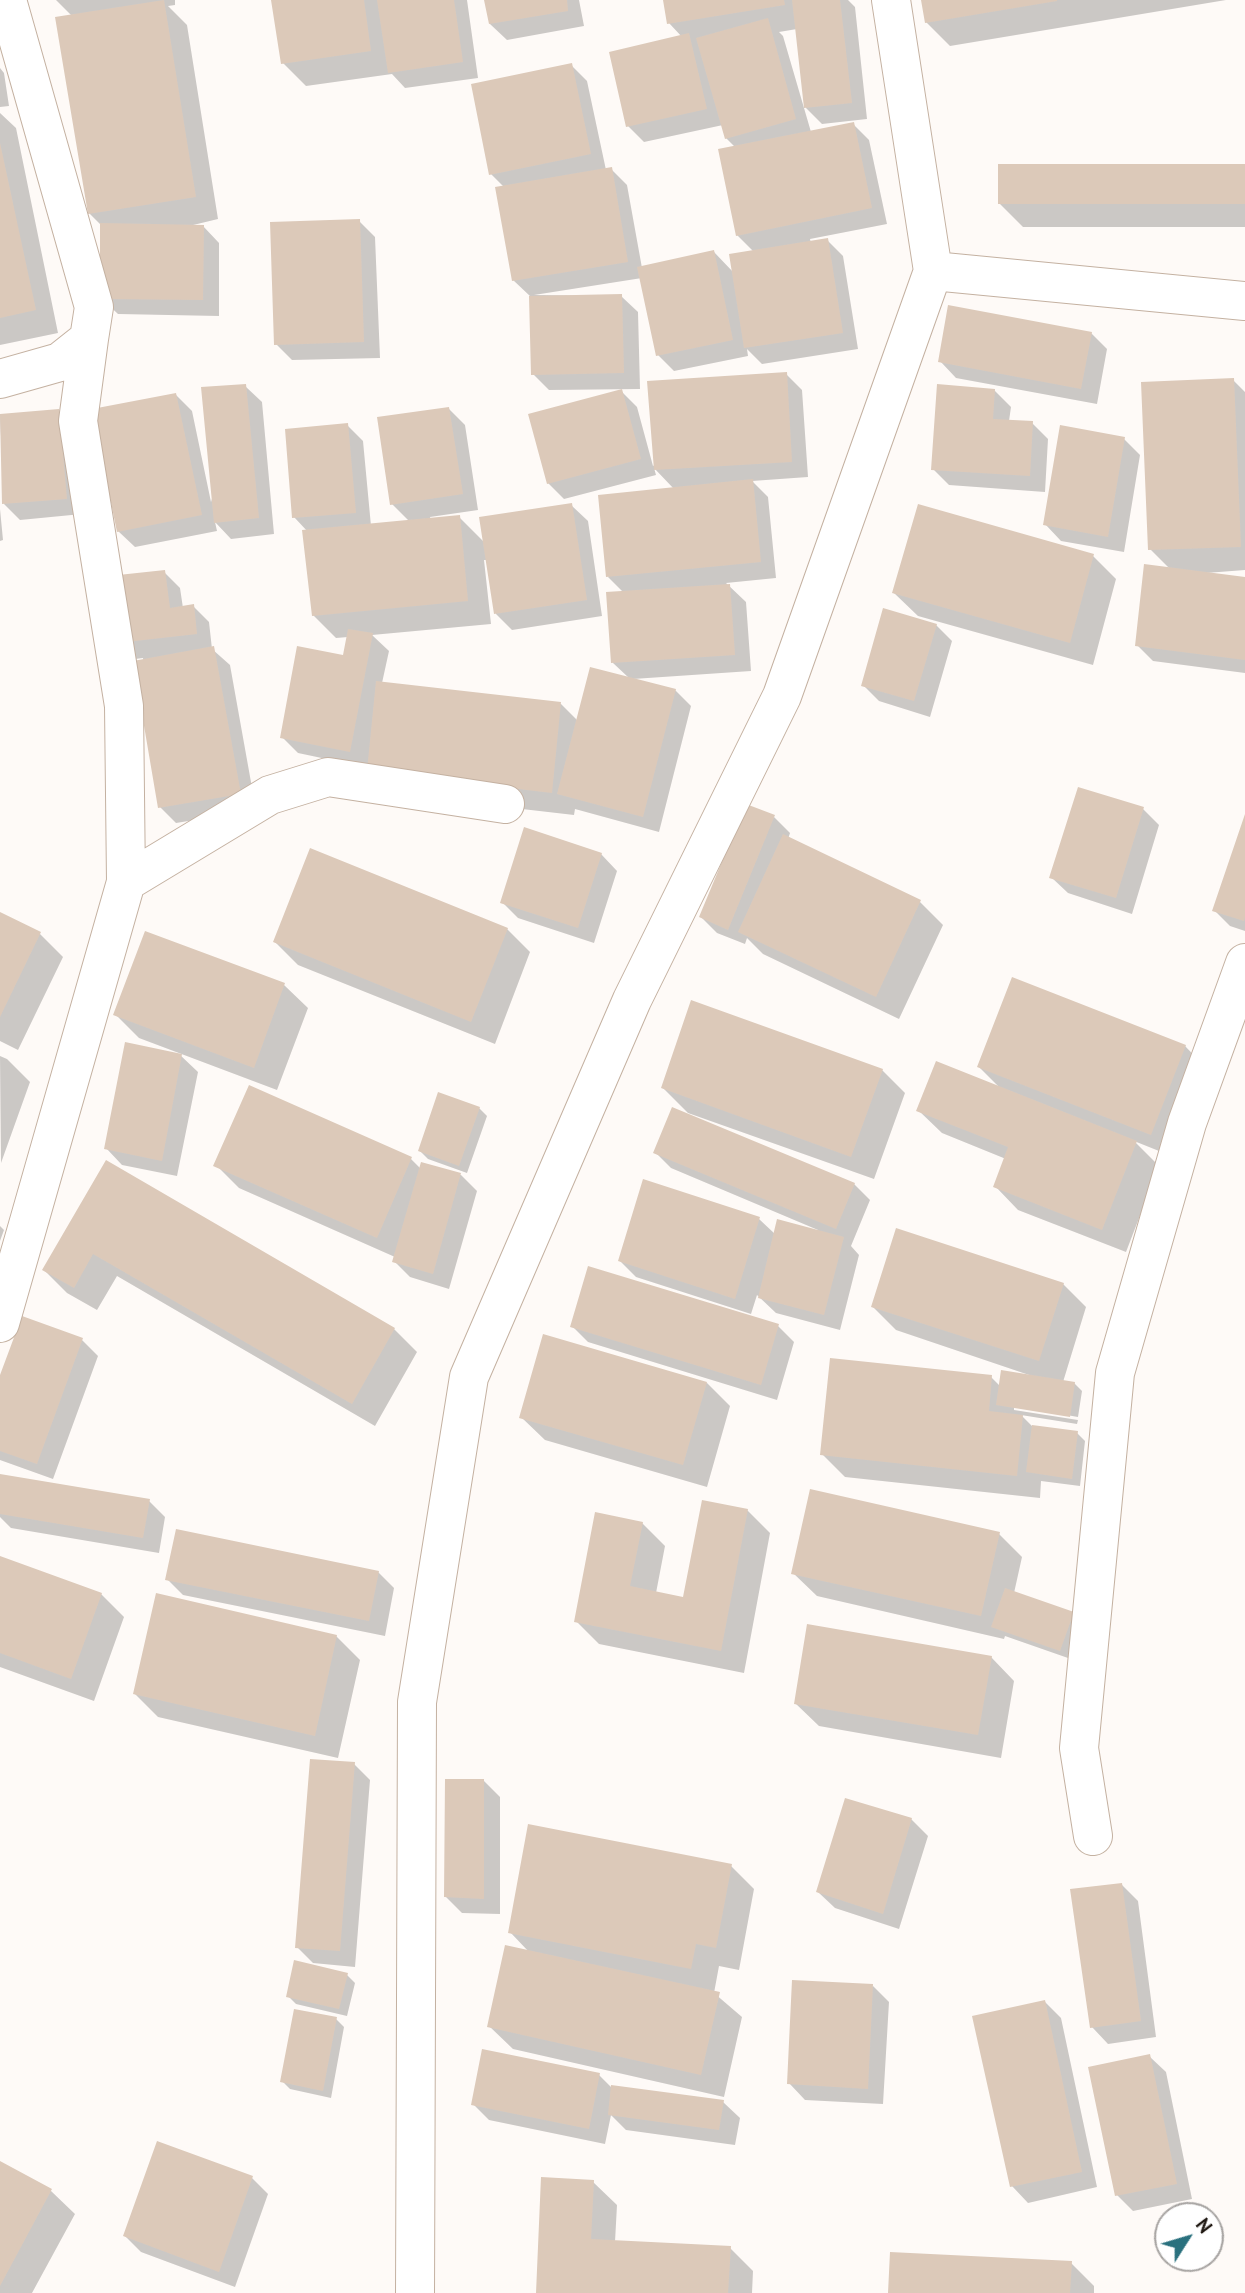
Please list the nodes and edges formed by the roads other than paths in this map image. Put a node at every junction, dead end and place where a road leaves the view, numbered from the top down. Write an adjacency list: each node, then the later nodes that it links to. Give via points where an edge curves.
1 (8, 0): 5 (street, via 94,307)
2 (891, 0): 3 (street)
3 (933, 271): 4 (street); 12 (street, via 782,696 632,1000 469,1377 417,1702)
4 (1245, 301)
5 (89, 339): 6 (street, via 60,362); 8 (street, via 78,421 124,706)
6 (0, 379)
7 (505, 804): 8 (street, via 328,777 270,796)
8 (126, 882): 10 (street)
9 (1245, 963): 11 (street, via 1187,1123 1115,1373 1079,1748)
10 (0, 1323)
11 (1093, 1836)
12 (415, 2293)

